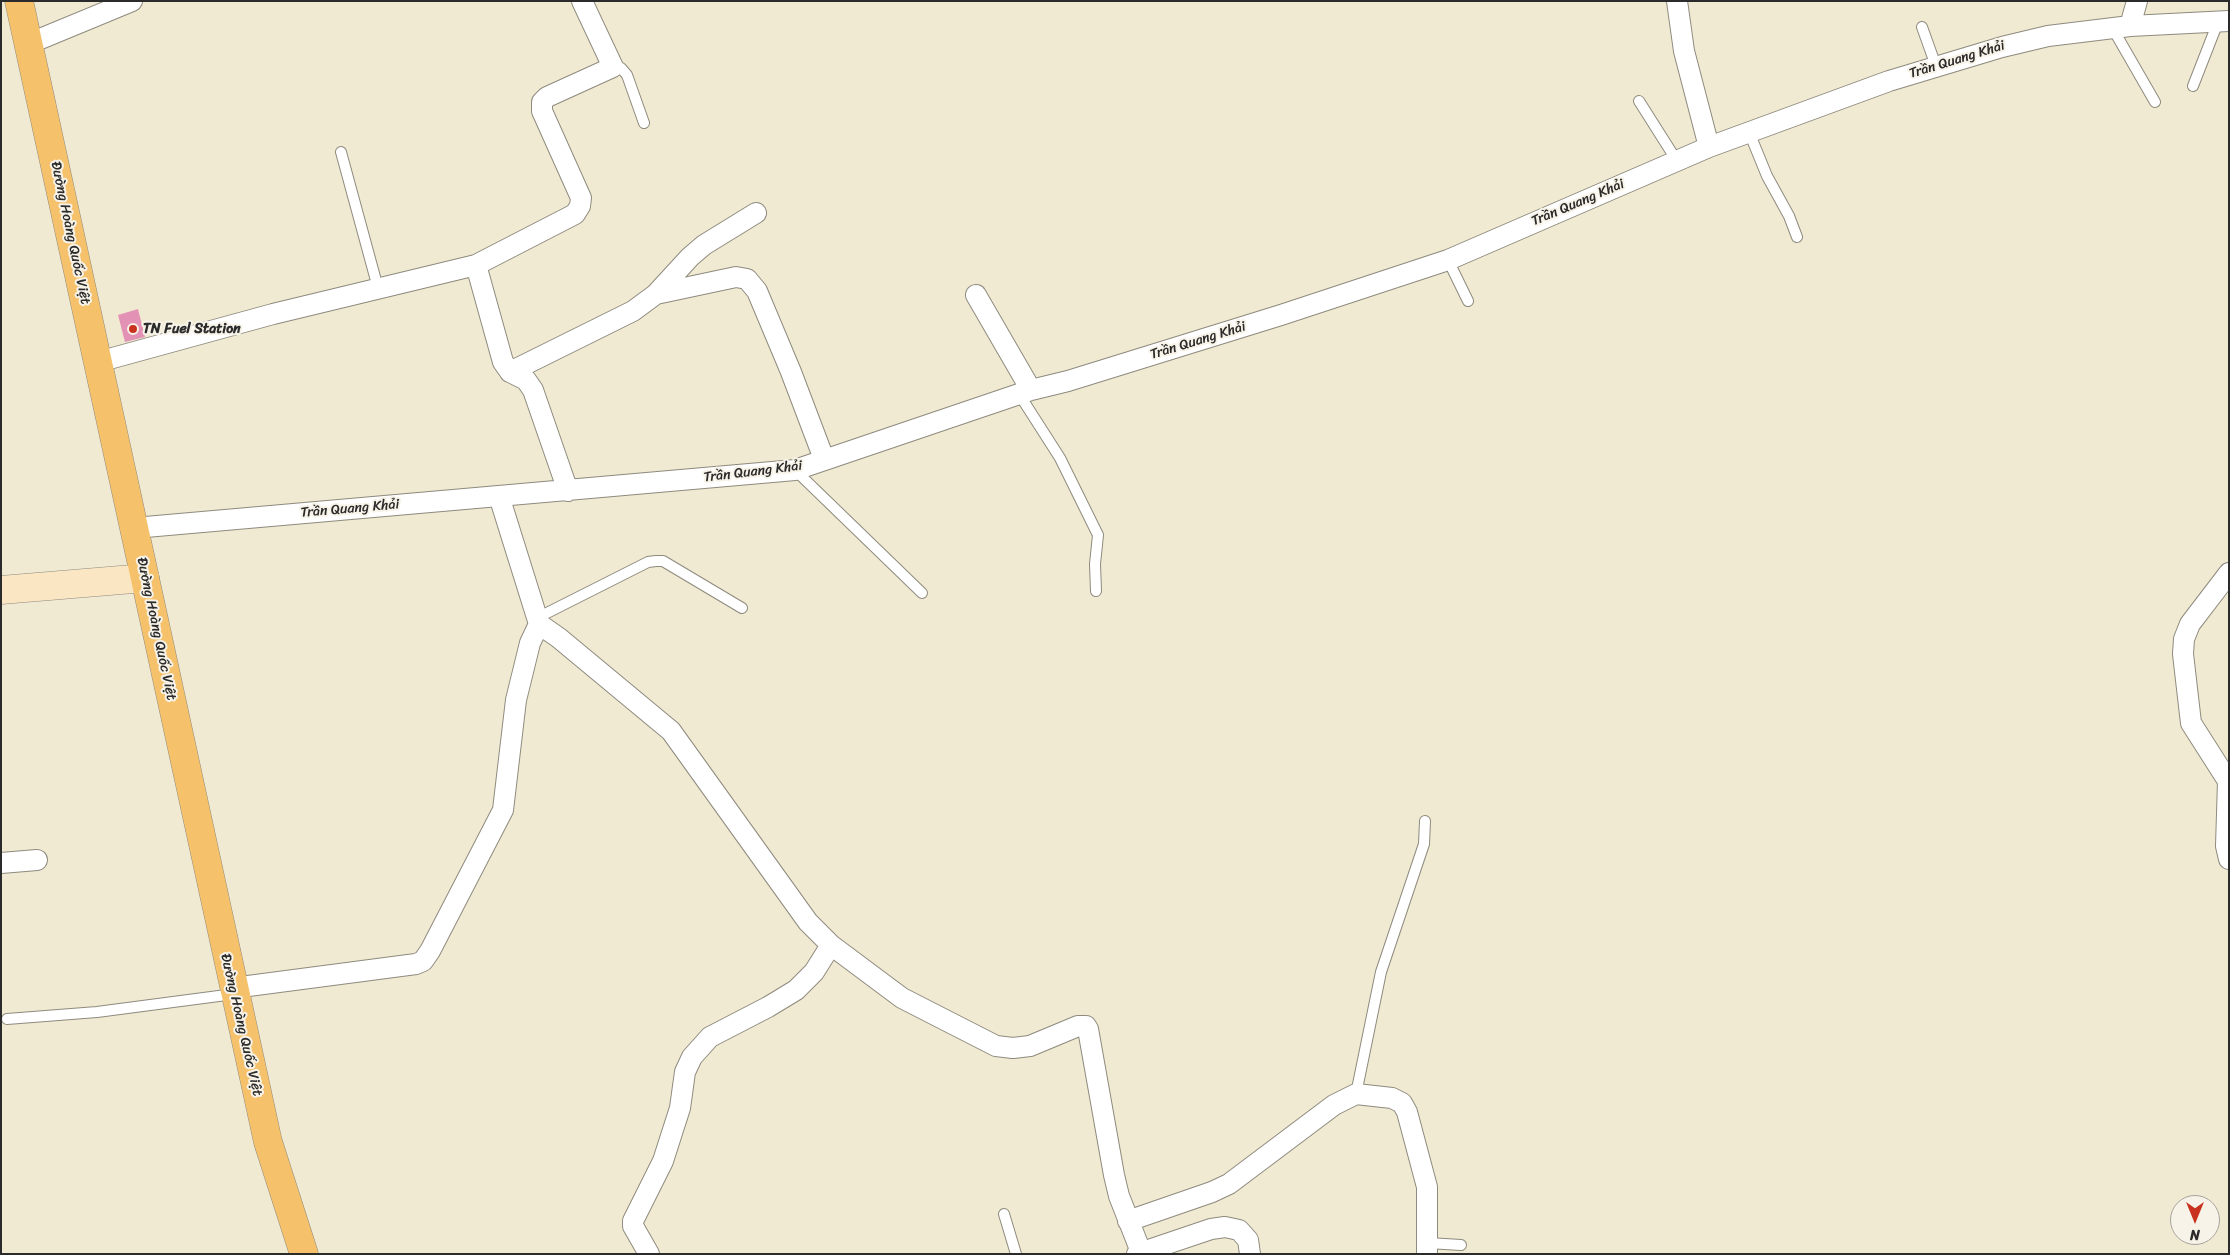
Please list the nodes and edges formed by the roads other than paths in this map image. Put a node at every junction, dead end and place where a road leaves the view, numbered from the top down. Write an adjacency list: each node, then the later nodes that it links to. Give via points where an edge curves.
1 (19, 1): 9 (highway, Đường Hoàng Quốc Việt)
2 (132, 1): 9 (street)
3 (582, 1): 11 (street)
4 (1677, 1): 17 (street, via 1684,51)
5 (2137, 1): 8 (street)
6 (2224, 21): 8 (street, Trần Quang Khải); 12 (lane)
7 (1922, 28): 10 (lane)
8 (2122, 28): 10 (street, Trần Quang Khải, via 2048,36); 14 (lane)
9 (28, 44): 28 (highway, Đường Hoàng Quốc Việt)
10 (1936, 66): 16 (street, Trần Quang Khải)
11 (613, 67): 15 (lane, via 621,68 627,75); 23 (street, via 542,102 542,110 581,198 575,214)
12 (2193, 86)
13 (1639, 101): 19 (lane)
14 (2155, 102)
15 (644, 123)
16 (1749, 132): 17 (street, Trần Quang Khải); 21 (lane)
17 (1709, 147): 19 (street, Trần Quang Khải)
18 (341, 152): 24 (lane)
19 (1677, 161): 22 (street, Trần Quang Khải)
20 (756, 212): 25 (street, via 704,245)
21 (1797, 237)
22 (1448, 260): 27 (lane); 30 (street, Trần Quang Khải, via 1281,316)
23 (476, 265): 24 (street); 29 (street, via 503,362)
24 (378, 288): 28 (street)
25 (656, 294): 29 (street, via 633,311); 31 (street, via 736,277 747,279 756,291 792,372)
26 (976, 295): 30 (street)
27 (1468, 301)
28 (98, 362): 35 (highway, Đường Hoàng Quốc Việt)
29 (510, 372): 33 (street, via 526,380 533,390)
30 (1025, 392): 31 (street, Trần Quang Khải); 39 (lane, via 1098,534)
31 (824, 460): 32 (street, Trần Quang Khải)
32 (794, 470): 33 (street, Trần Quang Khải); 40 (lane)
33 (568, 490): 34 (street, Trần Quang Khải)
34 (499, 496): 35 (street, Trần Quang Khải); 42 (street)
35 (134, 528): 37 (highway, Đường Hoàng Quốc Việt)
36 (2229, 573): 43 (street, via 2190,624 2183,654 2191,723)
37 (145, 578): 38 (main road); 49 (highway, Đường Hoàng Quốc Việt)
38 (1, 590)
39 (1096, 591)
40 (922, 593)
41 (742, 608): 42 (lane, via 663,561 656,561 648,562)
42 (538, 621): 48 (street, via 671,731 808,922); 49 (street, via 516,700 503,810 427,956 416,964)
43 (2228, 782): 45 (street, via 2226,838)
44 (1425, 821): 51 (lane, via 1424,844 1381,972)
45 (2229, 859)
46 (37, 860): 47 (street)
47 (1, 863)
48 (831, 945): 53 (street, via 916,1007 996,1046 1030,1046 1078,1026 1086,1026 1090,1032 1114,1175); 58 (street, via 814,972 796,990 710,1037 692,1057 685,1072 680,1108 663,1161 633,1222)
49 (233, 991): 50 (lane, via 97,1012); 57 (highway, Đường Hoàng Quốc Việt, via 268,1142)
50 (6, 1019)
51 (1356, 1094): 53 (street, via 1334,1105 1228,1184); 55 (street, via 1392,1098 1402,1103 1407,1112 1427,1188)
52 (1004, 1214): 59 (lane)
53 (1128, 1221): 56 (street)
54 (1461, 1245): 55 (lane)
55 (1428, 1248)
56 (1139, 1253): 60 (street, via 1226,1227 1239,1230 1248,1240)
57 (304, 1254)
58 (649, 1254)
59 (1016, 1254)
60 (1250, 1254)

